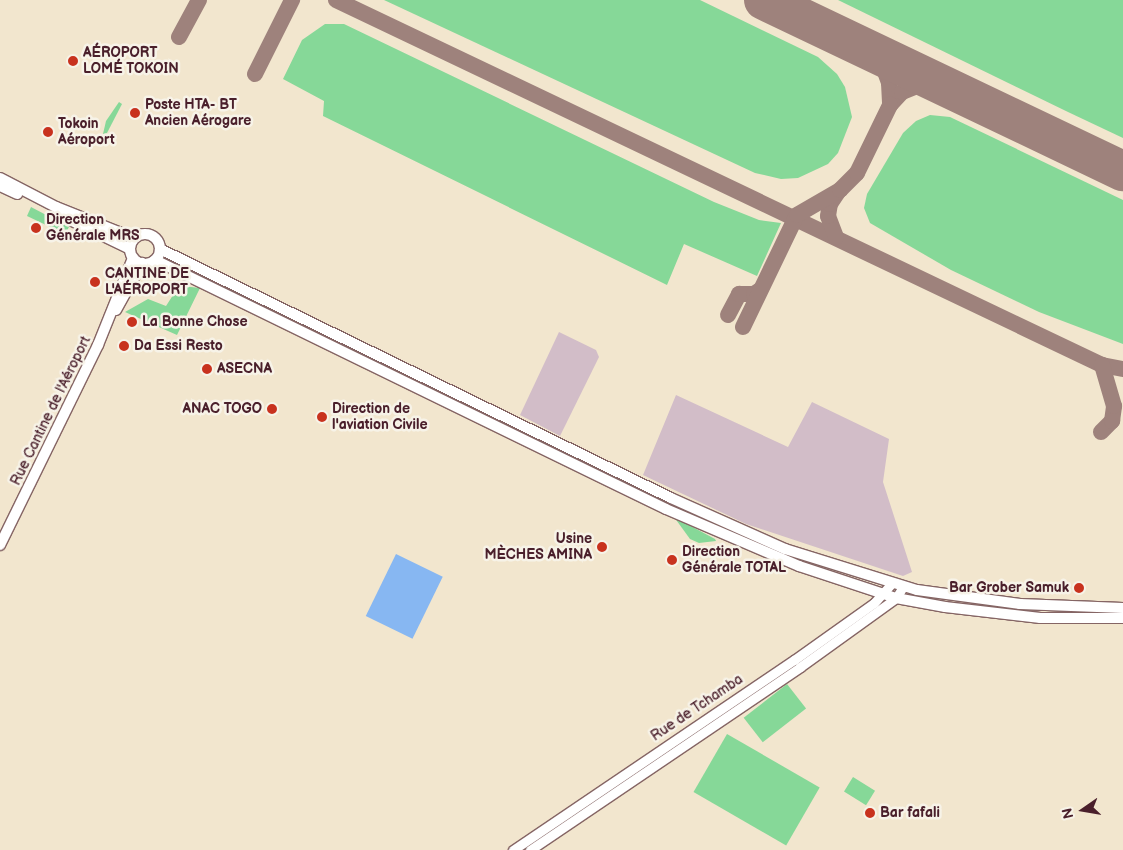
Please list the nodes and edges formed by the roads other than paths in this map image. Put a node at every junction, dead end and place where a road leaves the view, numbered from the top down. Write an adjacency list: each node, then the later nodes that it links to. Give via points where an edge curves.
1 (0, 178): 3 (main road, via 56,206)
2 (0, 186): 5 (main road)
3 (134, 238): 4 (main road, via 142,234 152,236); 5 (main road)
4 (160, 249): 6 (main road); 8 (main road, via 739,529 785,549)
5 (135, 256): 6 (main road); 7 (main road, Rue Cantine de l'Aéroport, via 112,314)
6 (155, 260): 10 (main road, via 666,509 760,551)
7 (0, 544)
8 (891, 584): 9 (main road); 10 (street, Rue de Tchamba)
9 (903, 587): 11 (street, Rue de Tchamba); 12 (main road, via 992,602)
10 (885, 594): 11 (main road); 14 (street, Rue de Tchamba)
11 (896, 598): 13 (main road, via 1040,618); 15 (street, Rue de Tchamba, via 741,708)
12 (1123, 608)
13 (1123, 618)
14 (513, 850)
15 (530, 850)

